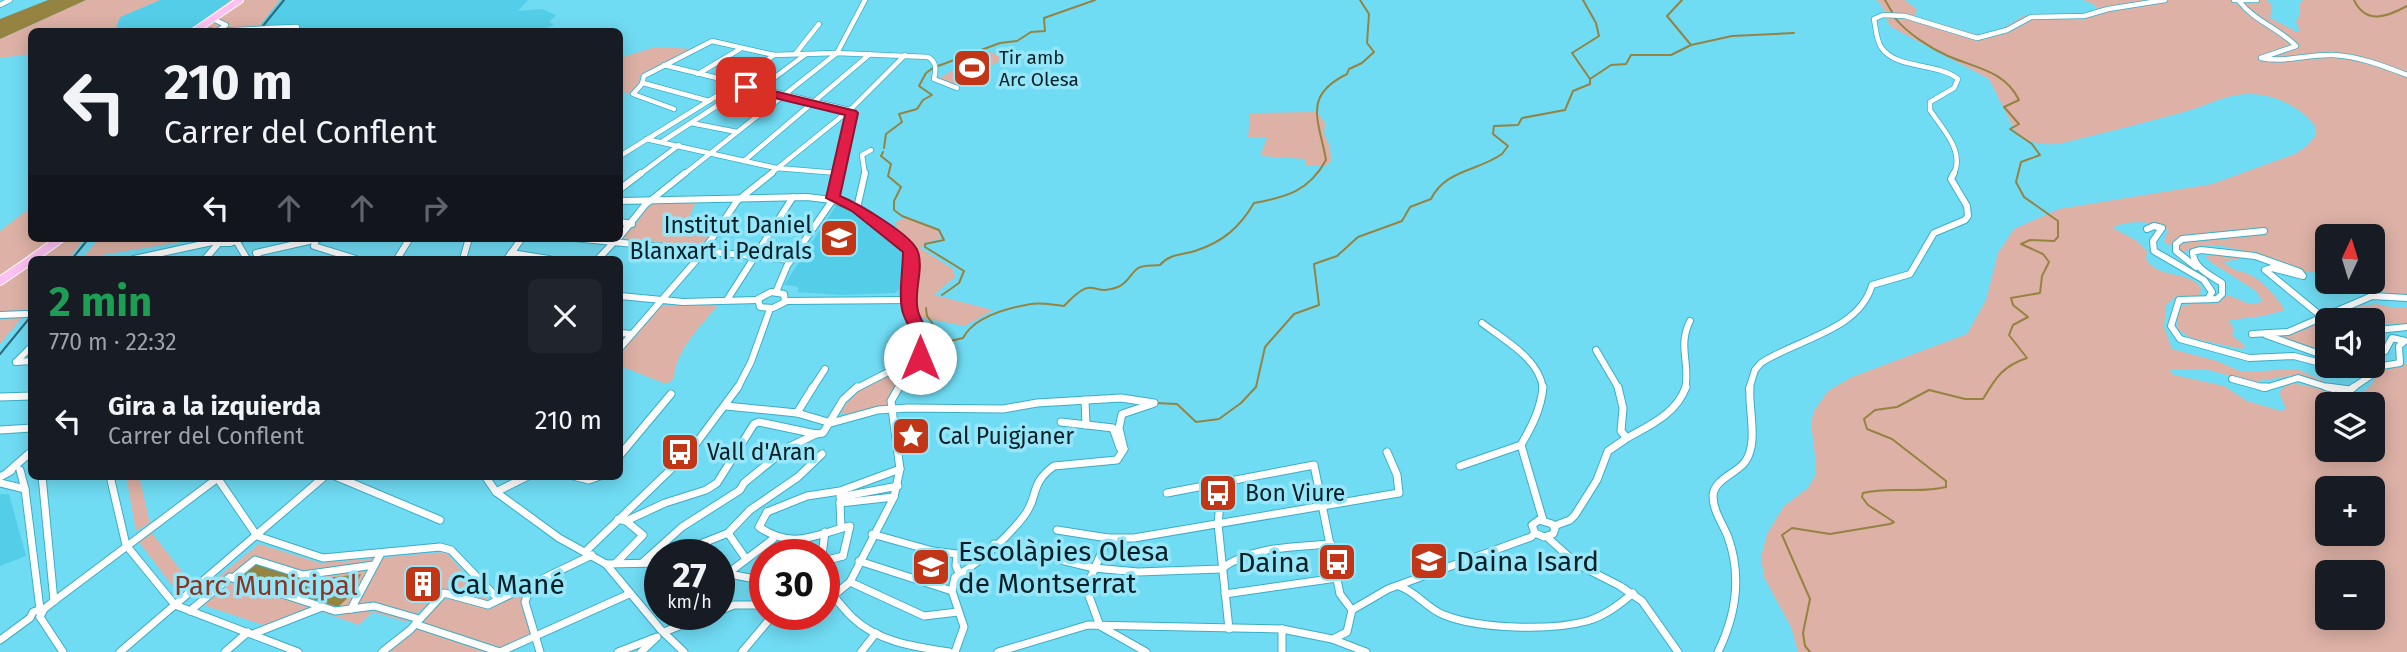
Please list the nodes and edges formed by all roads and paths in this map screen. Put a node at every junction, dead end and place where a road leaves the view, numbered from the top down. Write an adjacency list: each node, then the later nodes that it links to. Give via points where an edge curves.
1 (10, 0): 8 (street)
2 (240, 0): 9 (main road)
3 (865, 0): 18 (street)
4 (2165, 0): 256 (street, via 2084,16 2031,17 1977,38 1897,15 1874,19 1879,44 1886,52 1944,70 1958,79 1954,88 1930,102 1930,110 1959,155 1951,179 1968,216 1934,233 1910,274 1872,285 1867,302 1855,314 1755,369 1749,408 1750,453 1743,468 1721,481 1713,493 1736,571 1732,616)
5 (2227, 0): 7 (street)
6 (2257, 0): 7 (street)
7 (2242, 3): 24 (street, via 2296,46 2261,58 2331,55)
8 (0, 5)
9 (222, 10): 11 (street, via 215,20); 12 (main road)
10 (819, 24): 16 (street)
11 (226, 26): 13 (street); 14 (street)
12 (198, 28)
13 (221, 28)
14 (230, 28)
15 (740, 49): 20 (street); 22 (street, via 712,41); 23 (street)
16 (796, 53): 17 (street); 20 (street)
17 (808, 53): 18 (street); 29 (street)
18 (837, 53): 19 (street); 30 (street)
19 (870, 54): 21 (street); 32 (street)
20 (774, 55): 26 (street)
21 (905, 55): 28 (street, via 931,58 936,68 934,79); 35 (street)
22 (664, 65): 23 (street); 25 (street, via 645,76)
23 (698, 74): 26 (street)
24 (2407, 75)
25 (643, 83): 31 (street); 34 (street, via 633,95)
26 (734, 84): 27 (street); 31 (street)
27 (746, 87): 29 (street); 33 (street)
28 (957, 88)
29 (758, 90): 30 (street)
30 (783, 96): 32 (street); 36 (street)
31 (709, 101): 39 (street)
32 (814, 103): 35 (street); 45 (street)
33 (718, 105): 36 (street); 37 (street)
34 (674, 109)
35 (849, 110): 46 (street); 47 (street, via 852,118)
36 (761, 114): 38 (street)
37 (691, 123): 38 (street); 40 (street)
38 (737, 132): 43 (street)
39 (646, 139): 40 (street); 44 (street)
40 (663, 141): 41 (street)
41 (679, 145): 43 (street); 48 (street)
42 (871, 150): 54 (street, via 862,155 866,178)
43 (712, 153): 45 (street); 52 (street)
44 (623, 154)
45 (744, 161): 46 (street)
46 (776, 168): 47 (street); 50 (street)
47 (838, 173): 51 (street)
48 (623, 187)
49 (793, 197): 50 (street); 51 (street); 76 (street)
50 (740, 198): 52 (street); 67 (street)
51 (833, 198): 54 (street); 77 (street)
52 (652, 200): 53 (street); 56 (street)
53 (623, 201)
54 (857, 208): 87 (street, via 911,252)
55 (623, 222): 56 (street)
56 (632, 224): 59 (street)
57 (2147, 229): 84 (street, via 2162,229 2153,241 2154,251 2206,283 2212,292)
58 (2264, 231): 79 (street, via 2182,239 2177,253)
59 (623, 232)
60 (55, 242): 69 (main road)
61 (210, 242): 70 (street)
62 (236, 242): 71 (street)
63 (297, 242): 72 (street)
64 (317, 242): 68 (street, via 314,246)
65 (599, 242): 66 (street)
66 (612, 244): 67 (street); 75 (street)
67 (703, 252): 76 (street); 88 (street)
68 (341, 254): 73 (street); 74 (street)
69 (36, 256)
70 (147, 256)
71 (245, 256)
72 (258, 256)
73 (338, 256)
74 (347, 256)
75 (601, 256)
76 (756, 257): 77 (street); 85 (street)
77 (790, 260): 81 (street)
78 (28, 262): 80 (main road)
79 (2204, 271): 84 (street, via 2223,288 2220,298); 92 (street, via 2193,259 2193,252 2250,255 2298,271 2303,276 2265,270)
80 (0, 281)
81 (776, 292): 86 (street); 89 (street, via 784,294)
82 (623, 296): 88 (street)
83 (2407, 298): 90 (street, via 2372,296)
84 (2208, 299): 114 (street, via 2179,300 2171,321 2175,335 2246,358 2294,356)
85 (727, 300): 86 (street); 88 (street)
86 (758, 300): 91 (street, via 760,307)
87 (910, 300): 89 (street); 110 (street)
88 (661, 301): 101 (street)
89 (785, 301): 91 (street)
90 (2341, 308)
91 (770, 309): 121 (street, via 748,368)
92 (2315, 311)
93 (26, 314): 94 (street)
94 (0, 315)
95 (2315, 320): 103 (street)
96 (1690, 321): 130 (street, via 1681,341 1687,384 1683,397)
97 (1482, 323): 131 (street, via 1528,357 1540,373 1544,402)
98 (2407, 327): 99 (street)
99 (2385, 329)
100 (623, 332): 101 (street)
101 (632, 334): 105 (street)
102 (2252, 334): 103 (street)
103 (2264, 334): 109 (street)
104 (2404, 338): 108 (street, via 2392,338); 116 (street, via 2399,346 2400,363 2376,367 2350,390 2298,378 2265,388)
105 (623, 344)
106 (1595, 349): 130 (street, via 1619,387 1624,410 1621,431)
107 (28, 350): 112 (street, via 16,362)
108 (2385, 351)
109 (2315, 353)
110 (926, 357): 111 (street); 113 (street)
111 (914, 360): 122 (street); 125 (street, via 851,393 842,400)
112 (28, 361)
113 (937, 361)
114 (2315, 361)
115 (825, 369): 123 (street)
116 (2232, 379)
117 (671, 394): 133 (street)
118 (28, 396): 119 (street)
119 (0, 397)
120 (1085, 400): 122 (street, via 983,410); 126 (street); 132 (street, via 1121,398 1154,403 1122,414 1119,428)
121 (726, 406): 123 (street); 163 (street)
122 (890, 409): 125 (street); 139 (street)
123 (797, 413): 125 (street)
124 (1061, 422): 126 (street)
125 (831, 423): 129 (street, via 826,432)
126 (1086, 425): 132 (street, via 1113,428)
127 (28, 428): 128 (street)
128 (0, 430)
129 (816, 434): 163 (street, via 754,424 706,490); 190 (street, via 787,448 740,490 682,527)
130 (1628, 438): 166 (street, via 1608,451 1575,516)
131 (1521, 444): 138 (street); 164 (street)
132 (1124, 449): 181 (street, via 1117,460 1054,466 1045,472 1036,480 1025,515)
133 (623, 451)
134 (1387, 452): 160 (street, via 1399,493)
135 (822, 454): 159 (street)
136 (28, 455): 141 (street)
137 (28, 458): 140 (street)
138 (1460, 466)
139 (900, 469): 153 (street); 157 (street)
140 (20, 473): 141 (street); 141 (street); 154 (street)
141 (3, 478): 154 (street)
142 (42, 480): 211 (street)
143 (111, 480): 183 (street)
144 (213, 480): 183 (street)
145 (219, 480): 173 (street)
146 (320, 480): 173 (street)
147 (343, 480): 151 (street)
148 (350, 480): 151 (street)
149 (488, 480): 155 (street)
150 (520, 480): 155 (street)
151 (347, 482): 162 (street)
152 (1222, 482): 156 (street); 160 (street, via 1314,465); 165 (street)
153 (898, 486): 157 (street); 158 (street)
154 (25, 489): 218 (street)
155 (496, 492): 185 (street)
156 (1167, 493)
157 (840, 497): 158 (street); 161 (street, via 807,496); 167 (street)
158 (894, 497): 172 (street)
159 (757, 505): 161 (street); 170 (street)
160 (1322, 506): 165 (street); 182 (street)
161 (767, 512): 175 (street, via 758,527)
162 (440, 520)
163 (622, 520): 185 (street); 189 (street, via 643,535)
164 (1543, 520): 166 (street); 171 (street, via 1532,525)
165 (1218, 524): 176 (street); 196 (street)
166 (1554, 526): 174 (street)
167 (841, 528): 169 (street); 186 (street, via 850,526)
168 (1057, 530): 176 (street)
169 (826, 531): 179 (street); 180 (street)
170 (728, 533): 177 (street); 188 (street)
171 (1535, 533): 174 (street); 200 (street)
172 (872, 534): 191 (street); 197 (street, via 957,554)
173 (257, 536): 184 (street, via 323,558); 213 (street)
174 (1547, 537): 206 (street, via 1587,571)
175 (773, 538): 178 (street); 188 (street)
176 (1108, 538): 195 (street)
177 (713, 539)
178 (778, 539)
179 (803, 539)
180 (825, 539)
181 (994, 544): 195 (street); 197 (street, via 972,567)
182 (1331, 544): 196 (street, via 1267,551); 199 (street)
183 (126, 545): 211 (street); 213 (street)
184 (381, 552): 193 (street); 209 (street, via 451,550)
185 (588, 554): 192 (street); 202 (street)
186 (844, 556): 187 (street); 191 (street)
187 (840, 557)
188 (746, 559): 194 (street)
189 (617, 562): 190 (street); 192 (street)
190 (642, 562)
191 (858, 563): 201 (street); 205 (street)
192 (606, 564): 207 (street)
193 (374, 565): 198 (street, via 303,575 255,560); 215 (street)
194 (735, 566)
195 (1094, 568): 196 (street, via 1138,572); 221 (street, via 1086,589)
196 (1221, 569): 208 (street)
197 (959, 573): 205 (street)
198 (233, 578): 214 (street); 217 (street)
199 (1337, 578): 208 (street); 216 (street, via 1342,600)
200 (1422, 578): 203 (street); 210 (street)
201 (850, 582): 204 (street); 219 (street, via 924,616)
202 (531, 584): 220 (street, via 488,605 444,593); 231 (street, via 525,602)
203 (1399, 586): 210 (street); 216 (street)
204 (840, 590)
205 (952, 591): 219 (street)
206 (1633, 593): 210 (street, via 1585,621 1523,624 1451,618); 236 (street)
207 (629, 594): 229 (street); 231 (street)
208 (1224, 594): 223 (street)
209 (496, 597)
210 (1419, 598)
211 (54, 601): 218 (street)
212 (840, 602): 230 (street, via 856,622)
213 (175, 605): 217 (street); 238 (street)
214 (322, 607): 215 (street); 228 (street)
215 (351, 609): 220 (street, via 374,606)
216 (1352, 610): 227 (street)
217 (190, 611): 228 (street)
218 (41, 612): 233 (street); 237 (street)
219 (958, 612): 250 (street, via 964,628)
220 (417, 622): 241 (street); 242 (street)
221 (1100, 626): 222 (street); 234 (street); 251 (street, via 1088,625)
222 (1139, 627): 223 (street); 234 (street, via 1129,633)
223 (1229, 629): 224 (street)
224 (1282, 629): 232 (street); 253 (street)
225 (669, 630): 229 (street)
226 (761, 630): 247 (street)
227 (1347, 632): 232 (street); 235 (street)
228 (250, 633): 239 (street); 240 (street)
229 (661, 633): 244 (street); 245 (street); 246 (street)
230 (876, 633): 248 (street); 249 (street, via 903,645)
231 (536, 636): 242 (street); 243 (street)
232 (1332, 639): 235 (street)
233 (0, 640)
234 (1128, 642): 252 (street)
235 (1356, 648): 254 (street)
236 (1675, 648): 255 (street)
237 (63, 652)
238 (120, 652)
239 (225, 652)
240 (298, 652)
241 (382, 652)
242 (500, 652)
243 (540, 652)
244 (618, 652)
245 (641, 652)
246 (684, 652)
247 (742, 652)
248 (860, 652)
249 (949, 652)
250 (955, 652)
251 (998, 652)
252 (1146, 652)
253 (1282, 652)
254 (1366, 652)
255 (1684, 652)
256 (1718, 652)

